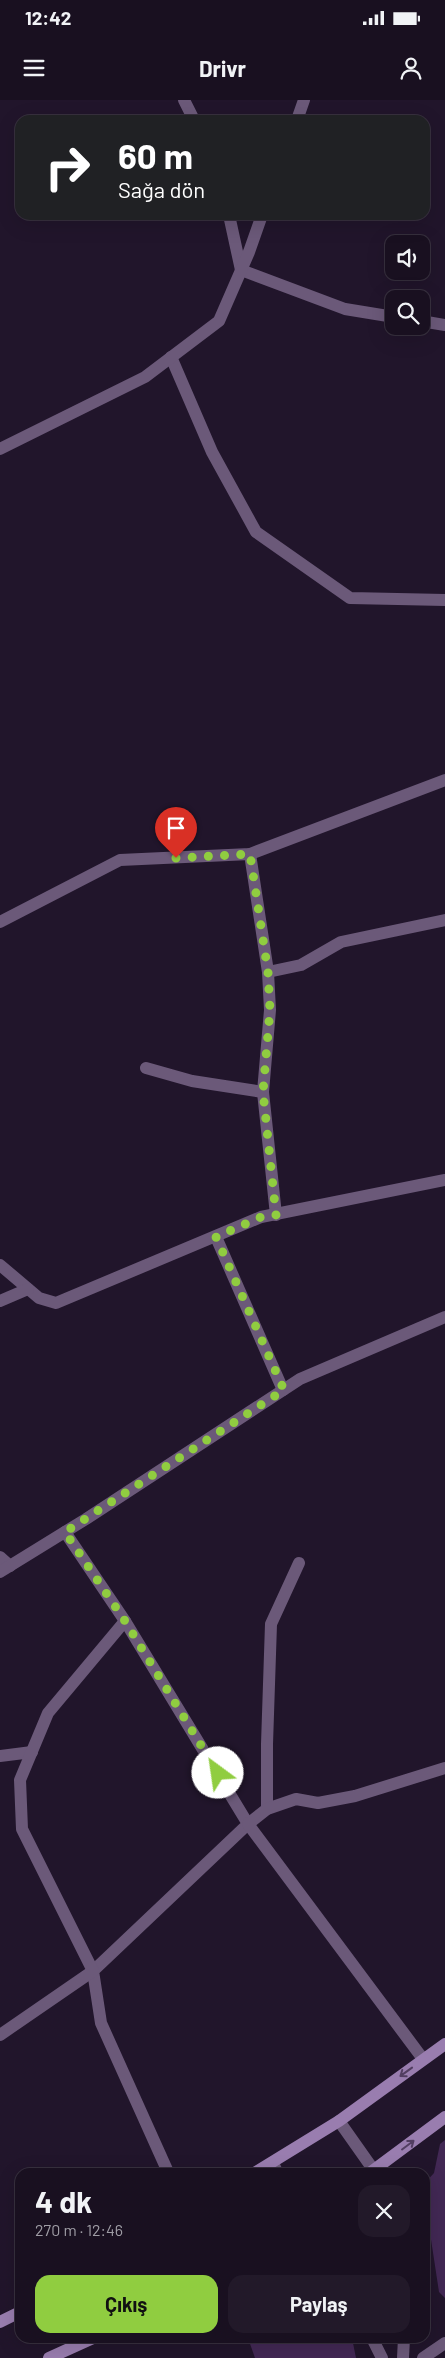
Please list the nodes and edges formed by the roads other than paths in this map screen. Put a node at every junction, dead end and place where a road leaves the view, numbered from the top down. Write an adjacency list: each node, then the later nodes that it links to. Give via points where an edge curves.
1 (184, 100): 3 (street)
2 (304, 100): 4 (street)
3 (192, 115)
4 (299, 115)
5 (230, 220): 7 (street)
6 (260, 220): 7 (street)
7 (241, 270): 8 (street, via 346,309); 11 (street, via 219,321)
8 (385, 316)
9 (430, 322): 10 (street)
10 (445, 325)
11 (171, 357): 12 (street, via 145,377); 13 (street, via 212,452 256,532 350,598)
12 (0, 449)
13 (445, 600)
14 (445, 780): 15 (street)
15 (250, 854): 17 (street, via 120,860); 18 (street)
16 (445, 920): 18 (street, via 340,942 301,965)
17 (0, 922)
18 (268, 972): 20 (street, via 270,1010)
19 (146, 1068): 20 (street, via 192,1081)
20 (263, 1092): 22 (street)
21 (445, 1180): 22 (street)
22 (276, 1215): 23 (street, via 261,1217)
23 (216, 1237): 25 (street, via 56,1303 39,1298); 28 (street)
24 (0, 1265): 25 (street)
25 (28, 1288): 26 (street)
26 (0, 1302)
27 (445, 1317): 28 (street, via 300,1379)
28 (284, 1390): 29 (street)
29 (65, 1532): 32 (street); 33 (street)
30 (0, 1557): 32 (street)
31 (299, 1563): 37 (street, via 272,1624)
32 (5, 1569)
33 (125, 1621): 34 (street, via 48,1713); 38 (street)
34 (32, 1752): 35 (street); 39 (street, via 20,1780 22,1829)
35 (0, 1756)
36 (445, 1768): 37 (street, via 355,1796 318,1802 296,1800)
37 (267, 1809): 38 (street)
38 (248, 1824): 39 (street); 42 (street)
39 (93, 1971): 40 (street); 45 (street, via 101,2024)
40 (0, 2035)
41 (445, 2044): 42 (main road)
42 (423, 2059): 44 (main road, one-way to 44)
43 (445, 2117): 48 (main road, one-way to 43)
44 (339, 2121): 46 (main road); 47 (street)
45 (166, 2168)
46 (275, 2168)
47 (371, 2168)
48 (379, 2168)
49 (15, 2314): 50 (main road)
50 (0, 2322)
51 (83, 2343): 55 (main road)
52 (374, 2343): 56 (street)
53 (404, 2343): 57 (street)
54 (445, 2343): 58 (street)
55 (49, 2358)
56 (382, 2358)
57 (403, 2358)
58 (423, 2358)

